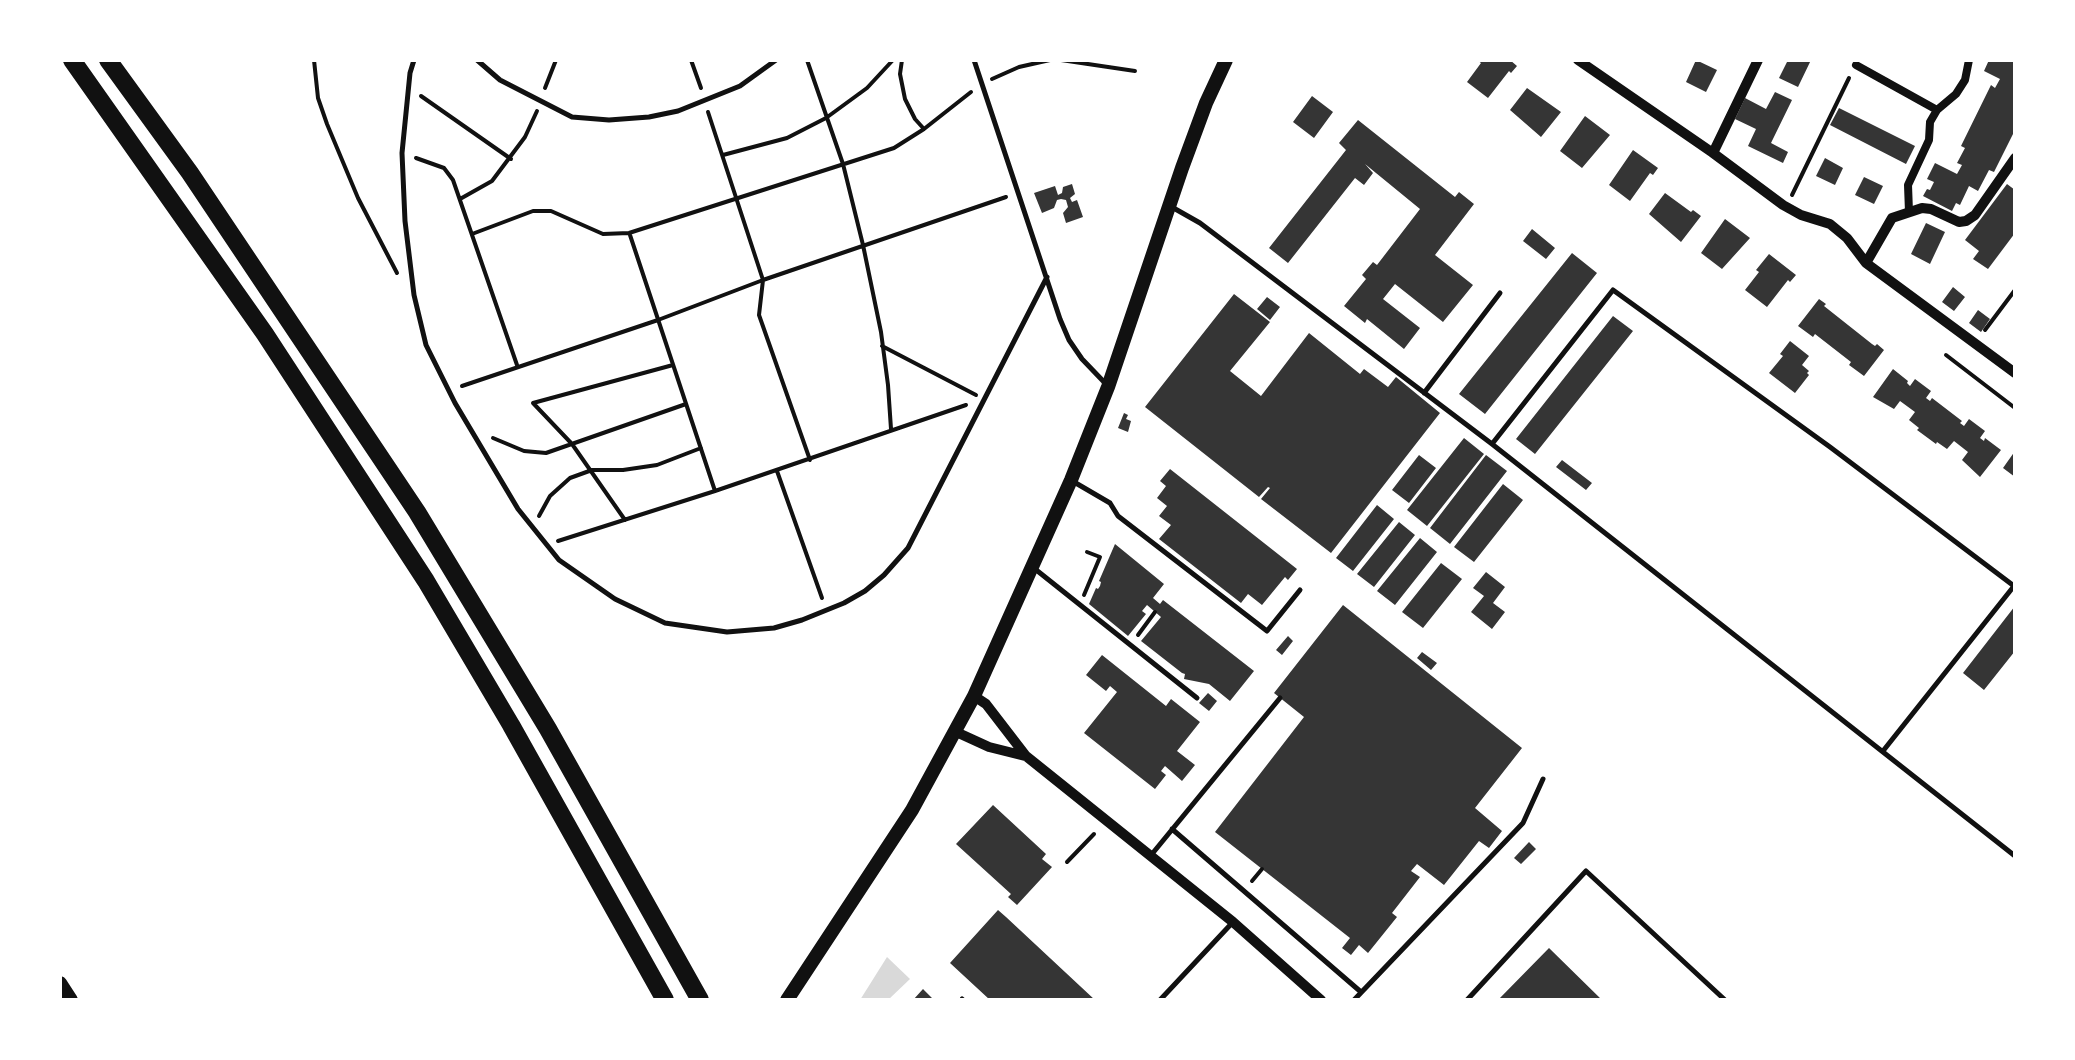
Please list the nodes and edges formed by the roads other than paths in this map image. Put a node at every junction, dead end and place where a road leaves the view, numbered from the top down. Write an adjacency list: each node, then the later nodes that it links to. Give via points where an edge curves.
1 (72, 60): 41 (highway, via 265,334 426,581)
2 (108, 60): 42 (highway, via 417,512)
3 (414, 60): 18 (lane, via 402,152 414,295 426,345 518,509 559,560 665,623 726,632 774,628 827,611 884,575 908,548)
4 (477, 60): 5 (lane, via 500,80 572,117 609,120 678,111 740,86)
5 (776, 60)
6 (974, 60): 18 (lane)
7 (1226, 60): 15 (street)
8 (1578, 60): 13 (street)
9 (1758, 60): 13 (street)
10 (1969, 60): 12 (street, via 1965,80)
11 (1856, 65): 12 (street)
12 (1937, 110): 16 (street, via 1908,185)
13 (1714, 153): 17 (street, via 1783,205 1830,224)
14 (2015, 158): 16 (street, via 1966,221 1931,208)
15 (1169, 205): 21 (street); 22 (lane)
16 (1909, 212): 17 (street, via 1892,218)
17 (1866, 263): 20 (street)
18 (1048, 277): 21 (lane, via 1069,340)
19 (1500, 292): 22 (lane)
20 (2015, 373)
21 (1108, 387): 24 (street)
22 (1424, 393): 23 (lane)
23 (1492, 444): 31 (lane); 31 (lane, via 1613,290 2014,586)
24 (1071, 480): 25 (street); 26 (lane, via 1110,503 1118,516 1267,630)
25 (1032, 567): 27 (street); 28 (lane)
26 (1300, 590)
27 (974, 696): 30 (street); 32 (street)
28 (1198, 698)
29 (1280, 698): 34 (lane)
30 (954, 731): 32 (street); 43 (street, via 912,810)
31 (1882, 750): 36 (lane)
32 (1026, 756): 35 (street)
33 (1543, 779): 39 (lane, via 1524,823)
34 (1172, 829): 35 (lane); 39 (lane)
35 (1150, 856): 37 (street)
36 (2015, 856)
37 (1232, 922): 44 (lane); 45 (street)
38 (60, 983): 40 (street)
39 (1361, 992): 46 (lane)
40 (71, 1000)
41 (664, 1000)
42 (700, 1000)
43 (787, 1000)
44 (1160, 1000)
45 (1321, 1000)
46 (1354, 1000)
47 (1467, 1000): 48 (lane, via 1586,871)
48 (1725, 1000)

